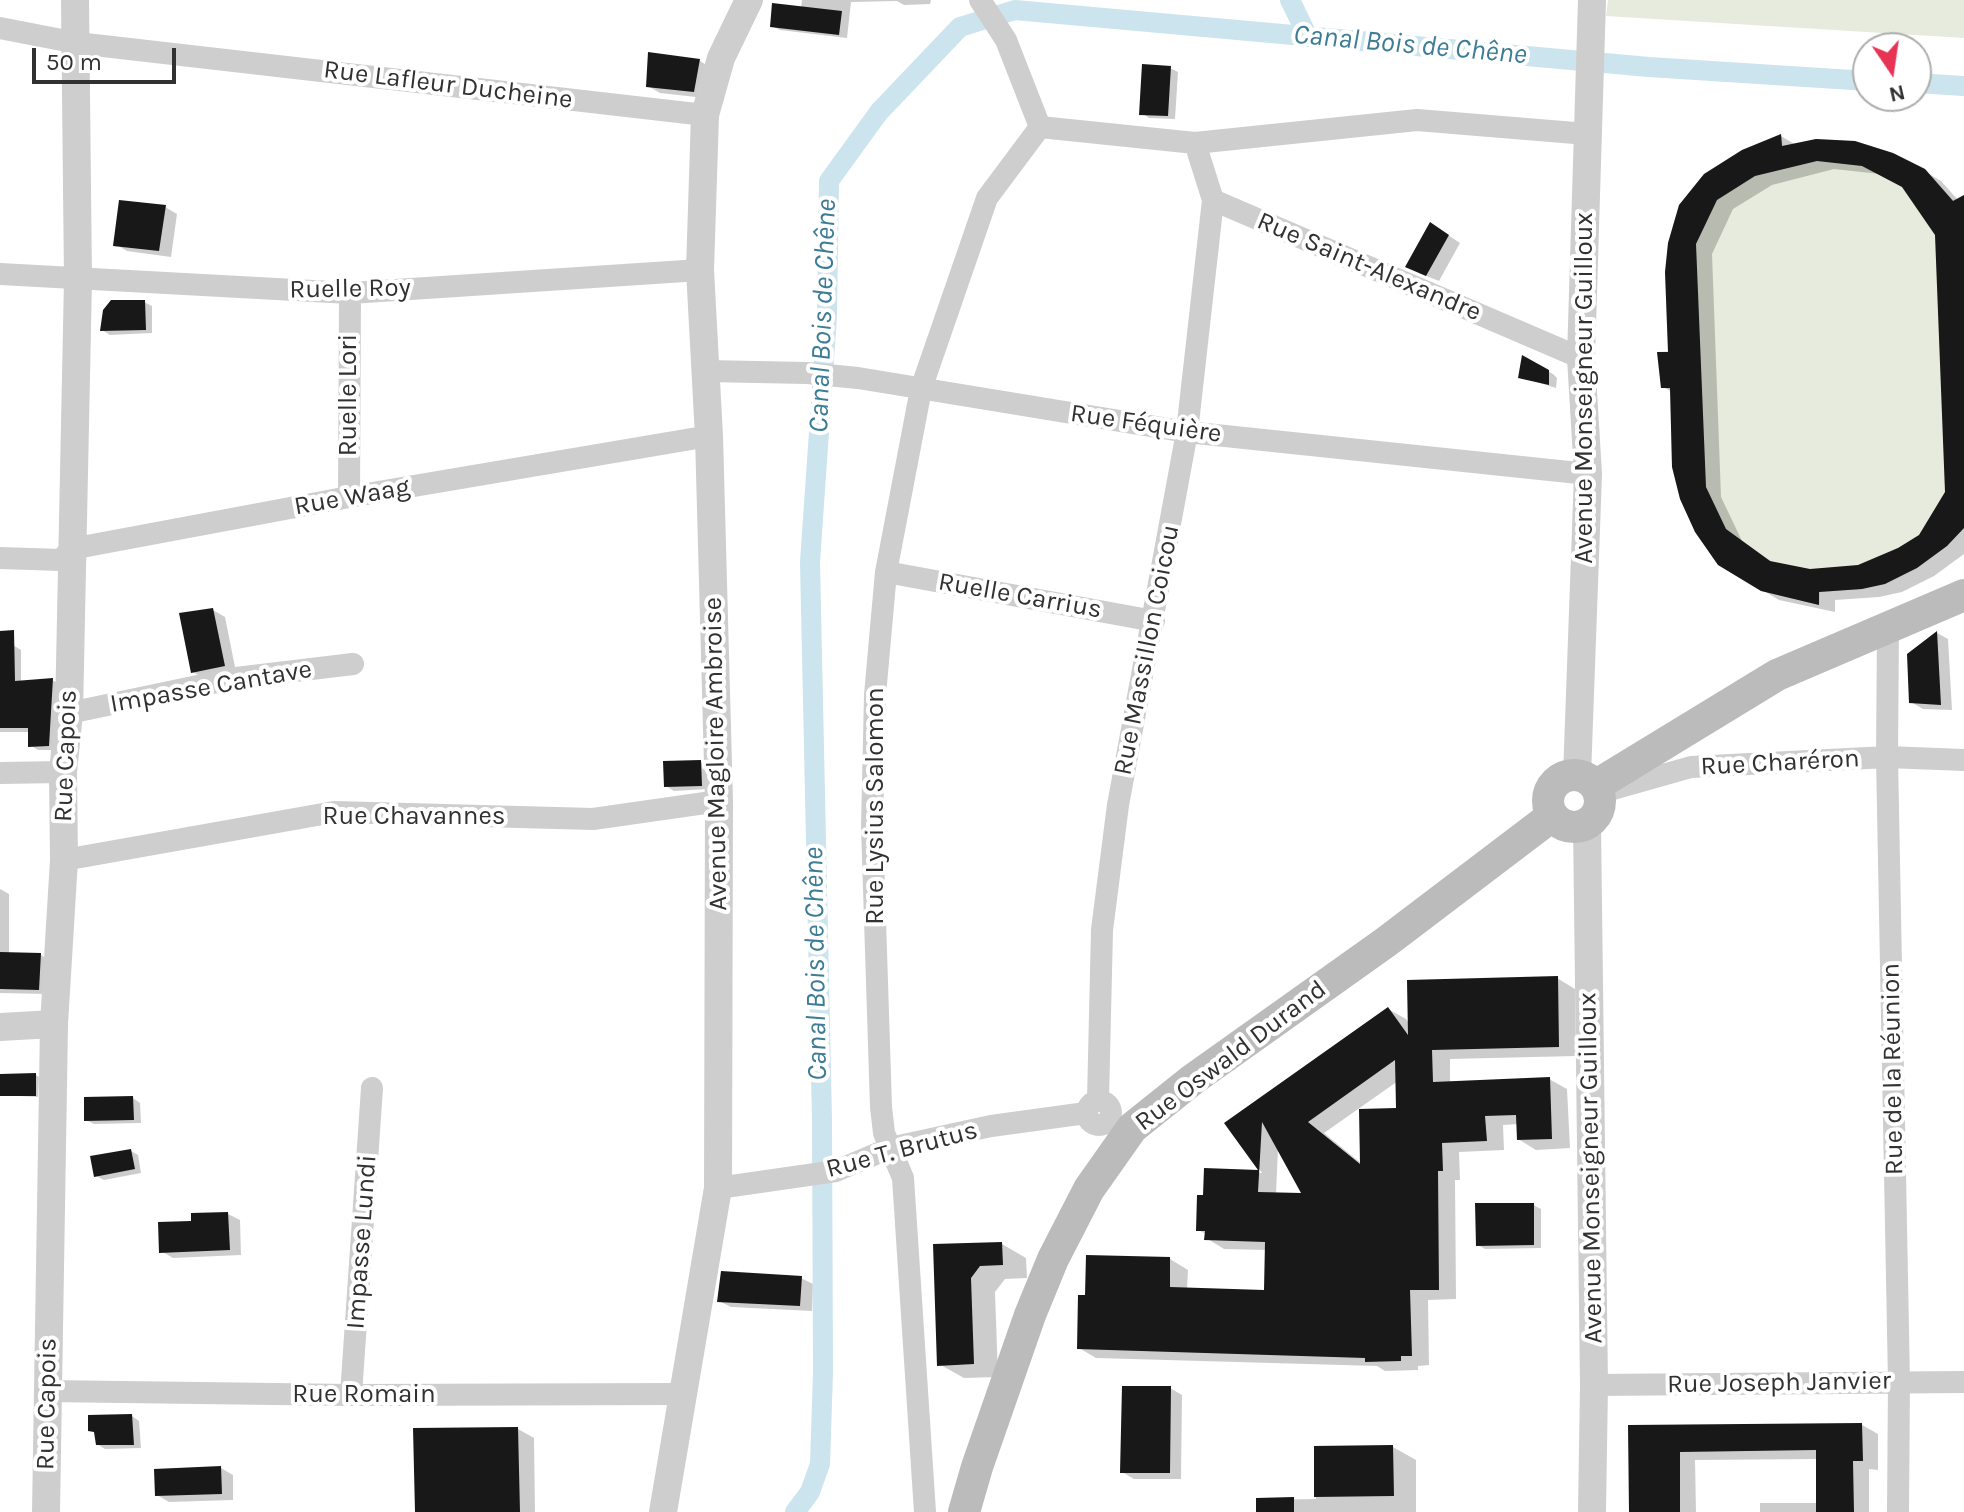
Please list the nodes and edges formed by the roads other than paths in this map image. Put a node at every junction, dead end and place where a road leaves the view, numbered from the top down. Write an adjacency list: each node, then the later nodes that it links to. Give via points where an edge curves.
1 (75, 0): 6 (street, Rue Capois)
2 (749, 0): 7 (street, Avenue Magloire Ambroise, via 721,58)
3 (980, 0): 8 (street, via 1006,40)
4 (1592, 5): 9 (street, Avenue Monseigneur Guilloux)
5 (0, 28): 6 (street, Rue Lafleur Ducheine)
6 (77, 43): 7 (street, Rue Lafleur Ducheine); 14 (street, Rue Capois)
7 (705, 115): 12 (street, Avenue Magloire Ambroise)
8 (1040, 127): 10 (street); 18 (street, Rue Lysius Salomon, via 987,198)
9 (1587, 134): 10 (street, via 1417,120); 16 (street, Avenue Monseigneur Guilloux)
10 (1195, 143): 11 (street)
11 (1213, 200): 16 (street, Rue Saint-Alexandre); 19 (street, Rue Massillon Coicou)
12 (700, 270): 15 (street, Ruelle Roy); 17 (street, Avenue Magloire Ambroise)
13 (0, 274): 14 (street, Ruelle Roy)
14 (78, 280): 15 (street, Ruelle Roy); 23 (street, Rue Capois)
15 (350, 293): 22 (street, Ruelle Lori)
16 (1581, 358): 21 (street, Avenue Monseigneur Guilloux)
17 (706, 371): 18 (street, Rue Féquière, via 807,373); 20 (street, Avenue Magloire Ambroise)
18 (921, 389): 19 (street, Rue Féquière); 25 (street, Rue Lysius Salomon)
19 (1187, 432): 21 (street, Rue Féquière); 27 (street, Rue Massillon Coicou)
20 (709, 436): 22 (street, Rue Waag); 36 (street, Avenue Magloire Ambroise)
21 (1588, 474): 35 (street, Avenue Monseigneur Guilloux)
22 (349, 497): 23 (street, Rue Waag)
23 (71, 549): 24 (street, Rue Waag, via 61,560); 30 (street, Rue Capois)
24 (0, 558)
25 (886, 572): 27 (street, Ruelle Carrius); 44 (street, Rue Lysius Salomon, via 875,695 872,826 881,1107)
26 (1964, 595): 28 (main road)
27 (1154, 621): 43 (street, Rue Massillon Coicou, via 1118,805 1102,930)
28 (1888, 627): 31 (street, Rue de la Réunion); 35 (main road, via 1777,675)
29 (353, 664): 30 (street, Impasse Cantave, via 236,678)
30 (69, 713): 33 (street, Rue Capois)
31 (1887, 757): 32 (street, Rue Charéron); 35 (street, Rue Charéron, via 1691,767); 46 (street, Rue de la Réunion)
32 (1964, 760)
33 (63, 772): 34 (street); 39 (street, Rue Capois)
34 (0, 773)
35 (1590, 785): 37 (main road, via 1560,779 1547,800); 38 (main road, via 1598,811)
36 (719, 801): 39 (street, Rue Chavannes, via 593,819 334,812); 45 (street, Avenue Magloire Ambroise)
37 (1552, 816): 38 (main road, via 1572,827); 43 (main road, Rue Oswald Durand, via 1192,1080)
38 (1587, 824): 48 (street, Avenue Monseigneur Guilloux)
39 (64, 860): 40 (street, Rue Capois)
40 (54, 1024): 41 (street); 49 (street, Rue Capois)
41 (0, 1027)
42 (372, 1088): 51 (street, Impasse Lundi)
43 (1107, 1115): 44 (street, Rue T. Brutus, via 991,1126); 55 (main road, Rue Oswald Durand, via 1089,1189 1030,1315)
44 (890, 1148): 45 (street, Rue T. Brutus, via 836,1171); 54 (street, Rue Lysius Salomon, via 903,1178)
45 (718, 1188): 50 (street, Avenue Magloire Ambroise)
46 (1899, 1382): 47 (street, Rue Joseph Janvier); 48 (street, Rue Joseph Janvier); 57 (street, Rue de la Réunion)
47 (1964, 1382)
48 (1594, 1385): 56 (street, Avenue Monseigneur Guilloux)
49 (46, 1391): 51 (street, Rue Romain); 53 (street, Rue Capois)
50 (681, 1394): 51 (street, Rue Romain); 52 (street, Avenue Magloire Ambroise)
51 (351, 1395)
52 (665, 1503)
53 (46, 1512)
54 (925, 1512)
55 (964, 1512)
56 (1592, 1512)
57 (1898, 1512)

